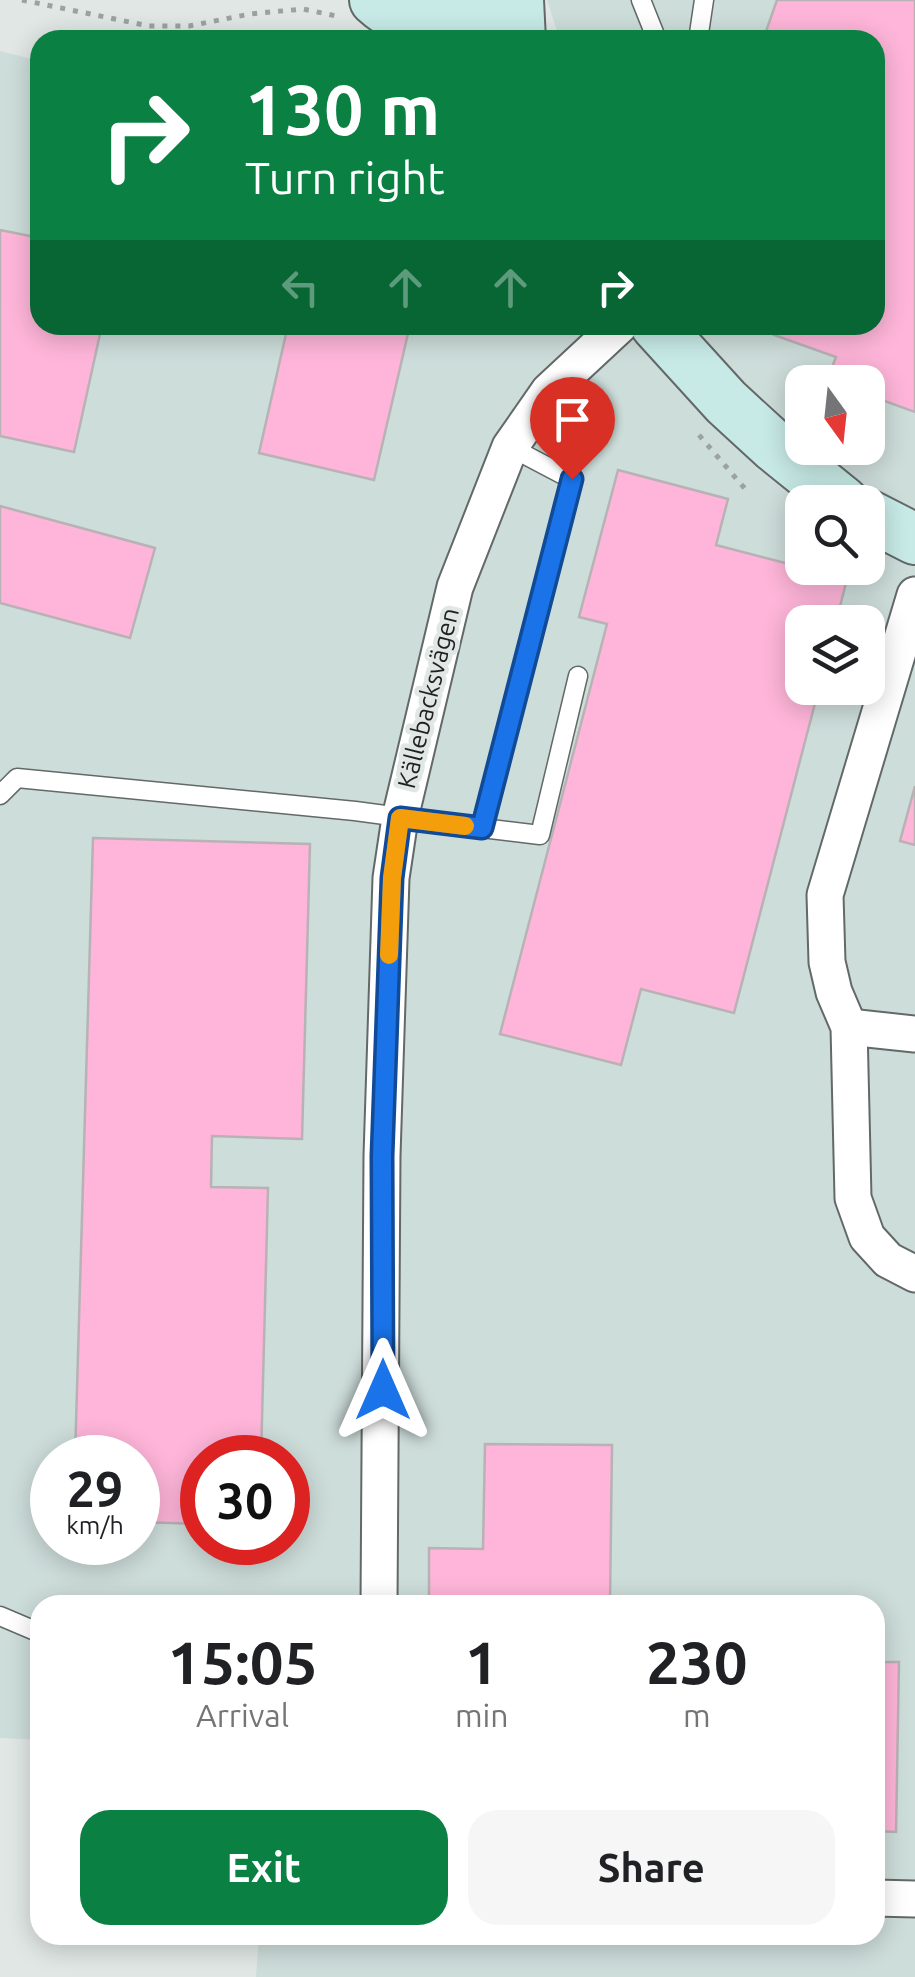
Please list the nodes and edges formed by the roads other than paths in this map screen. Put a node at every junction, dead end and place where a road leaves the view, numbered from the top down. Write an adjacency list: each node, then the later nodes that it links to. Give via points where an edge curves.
1 (498, 0): 7 (street)
2 (518, 0): 8 (street)
3 (641, 0): 9 (lane)
4 (704, 0): 10 (lane)
5 (363, 10): 6 (street)
6 (444, 30)
7 (453, 30)
8 (520, 30)
9 (653, 30)
10 (700, 30)
11 (609, 335): 13 (street, Källebacksvägen, via 549,391)
12 (665, 335): 14 (street, via 726,402)
13 (510, 446): 20 (street, Källebacksvägen, via 455,587); 21 (lane, via 572,479)
14 (822, 485)
15 (885, 524): 16 (street)
16 (915, 539)
17 (915, 595): 22 (street, via 825,895 827,962)
18 (578, 676): 21 (lane, via 540,835)
19 (0, 795): 20 (lane, via 17,778)
20 (400, 818): 21 (lane); 25 (street, Källebacksvägen, via 383,1136)
21 (482, 828)
22 (848, 1027): 23 (street); 24 (street, via 854,1198 867,1237 888,1260)
23 (915, 1034)
24 (915, 1274)
25 (379, 1595)
26 (0, 1616): 27 (lane)
27 (30, 1629)
28 (885, 1898): 29 (street)
29 (915, 1899)

